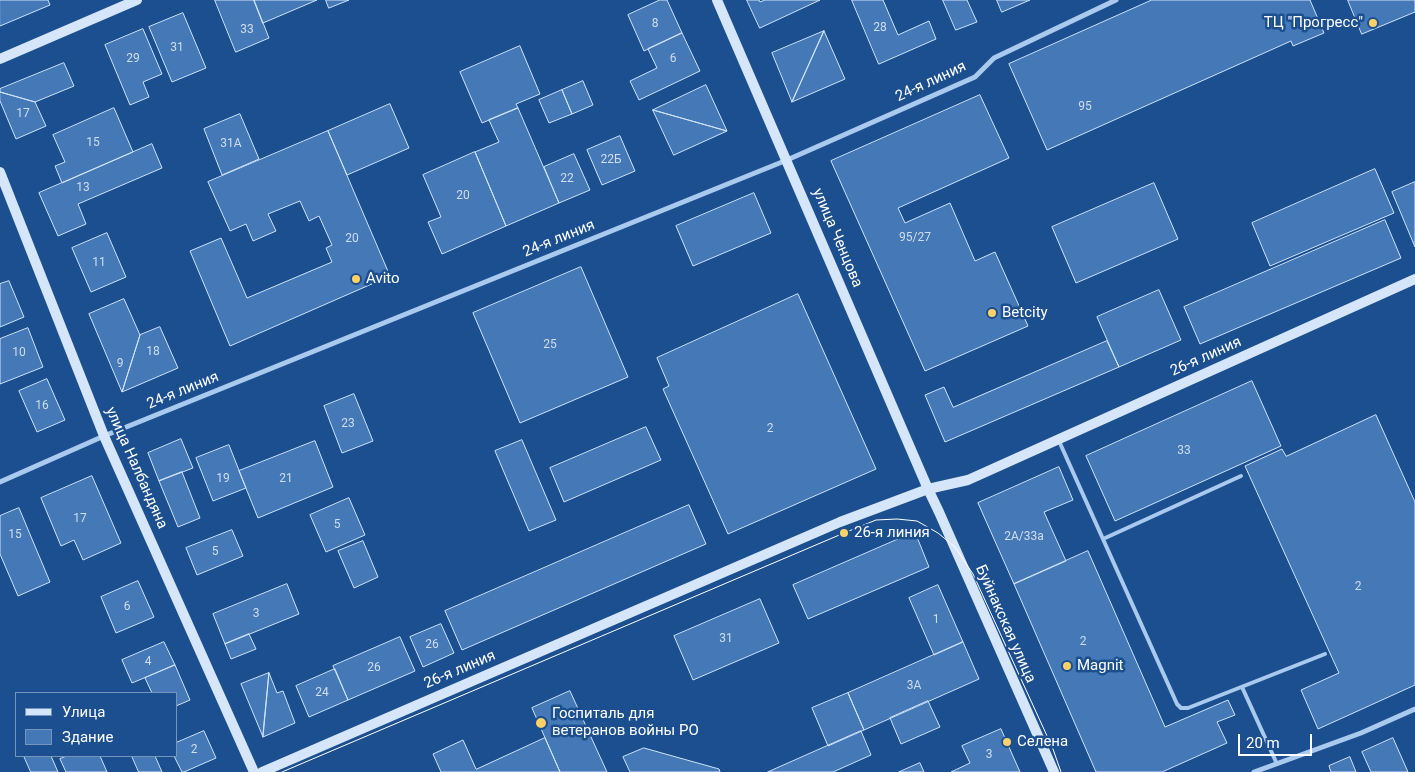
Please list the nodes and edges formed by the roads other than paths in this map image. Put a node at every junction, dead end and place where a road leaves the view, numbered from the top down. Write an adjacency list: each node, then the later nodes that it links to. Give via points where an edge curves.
1 (137, 0): 4 (street)
2 (717, 0): 5 (street, улица Ченцова)
3 (1116, 0): 5 (street, 24-я линия, via 994,58 975,77)
4 (0, 59)
5 (787, 160): 8 (street, 24-я линия); 12 (street, улица Ченцова)
6 (0, 172): 8 (street, улица Налбандяна)
7 (1415, 279): 9 (street, 26-я линия)
8 (104, 436): 11 (street, 24-я линия); 18 (street, улица Налбандяна)
9 (1058, 439): 12 (street, 26-я линия, via 968,480); 13 (lane)
10 (1241, 476): 13 (lane)
11 (0, 482)
12 (928, 489): 19 (street, 26-я линия, via 822,530); 20 (street, Буйнакская улица)
13 (1103, 539): 15 (lane, via 1177,704 1188,708)
14 (1324, 654): 15 (lane)
15 (1242, 687): 17 (lane)
16 (1415, 709): 17 (street)
17 (1277, 764): 21 (street)
18 (254, 772)
19 (262, 772)
20 (1054, 772)
21 (1254, 772)

